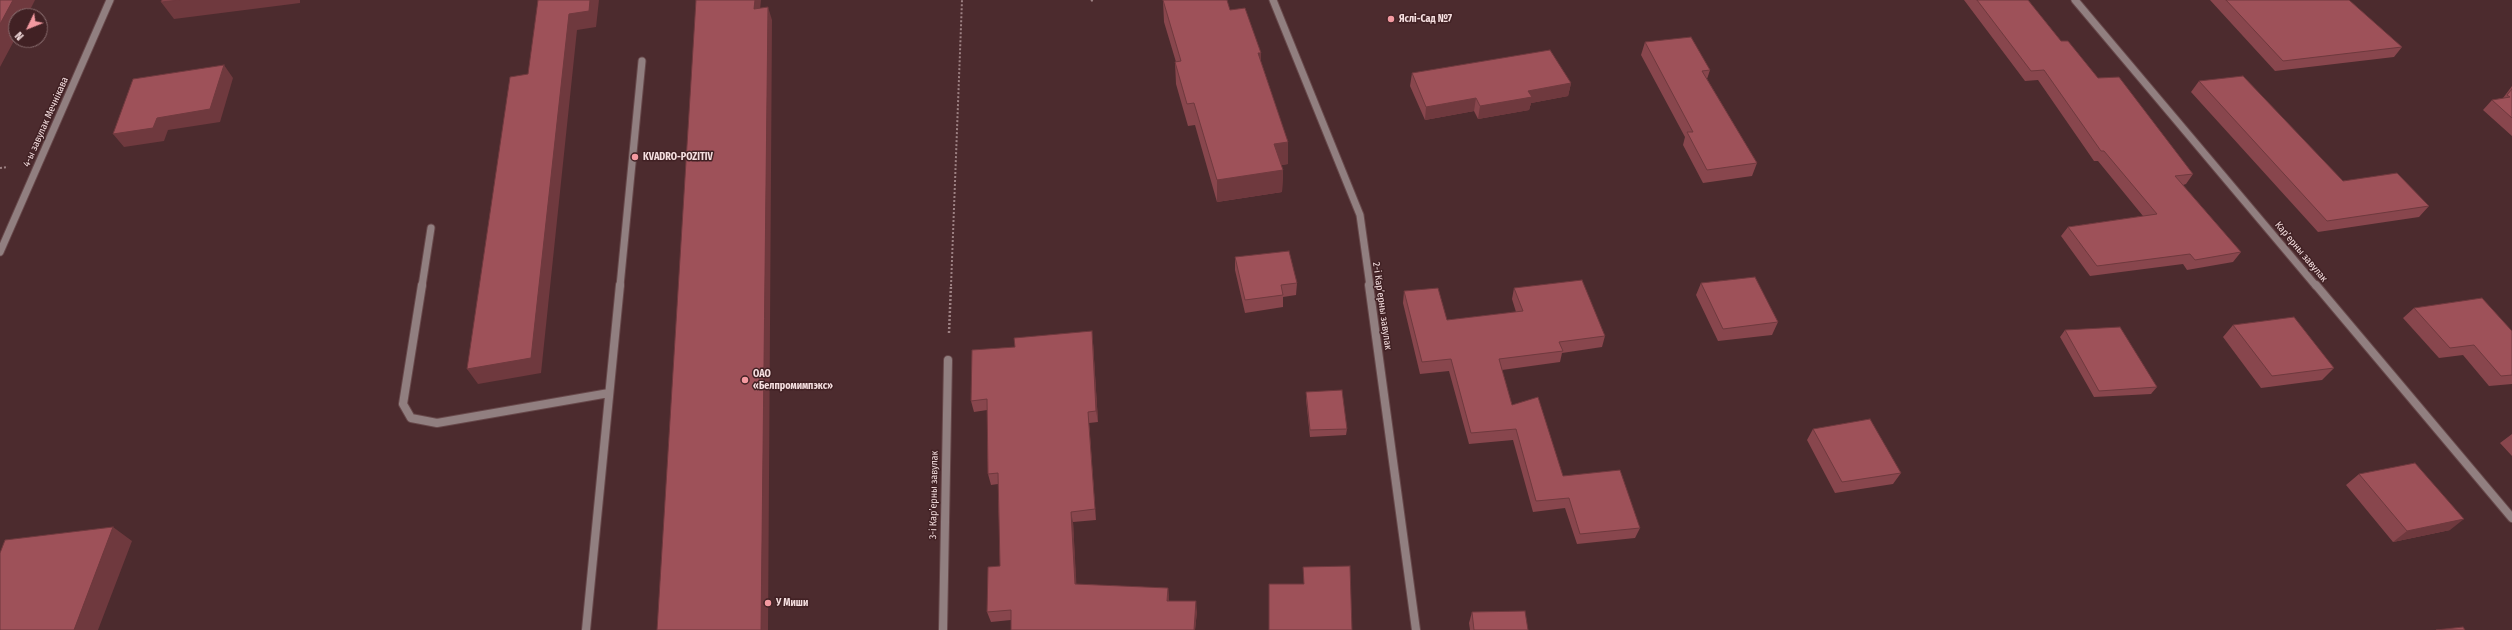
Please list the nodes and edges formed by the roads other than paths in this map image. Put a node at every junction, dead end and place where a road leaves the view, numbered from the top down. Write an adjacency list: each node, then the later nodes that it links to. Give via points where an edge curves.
1 (110, 0): 6 (street, 4-ы завулак Мечнікава)
2 (1273, 0): 12 (street, 2-і Карʼерны завулак, via 1360,215)
3 (2074, 0): 9 (street, Карʼерны завулак)
4 (642, 61): 8 (street)
5 (431, 228): 8 (street, via 403,404 411,418 437,423)
6 (0, 252)
7 (948, 360): 11 (street, 3-і Карʼерны завулак)
8 (609, 393): 10 (street)
9 (2512, 518)
10 (586, 630)
11 (942, 630)
12 (1416, 630)

